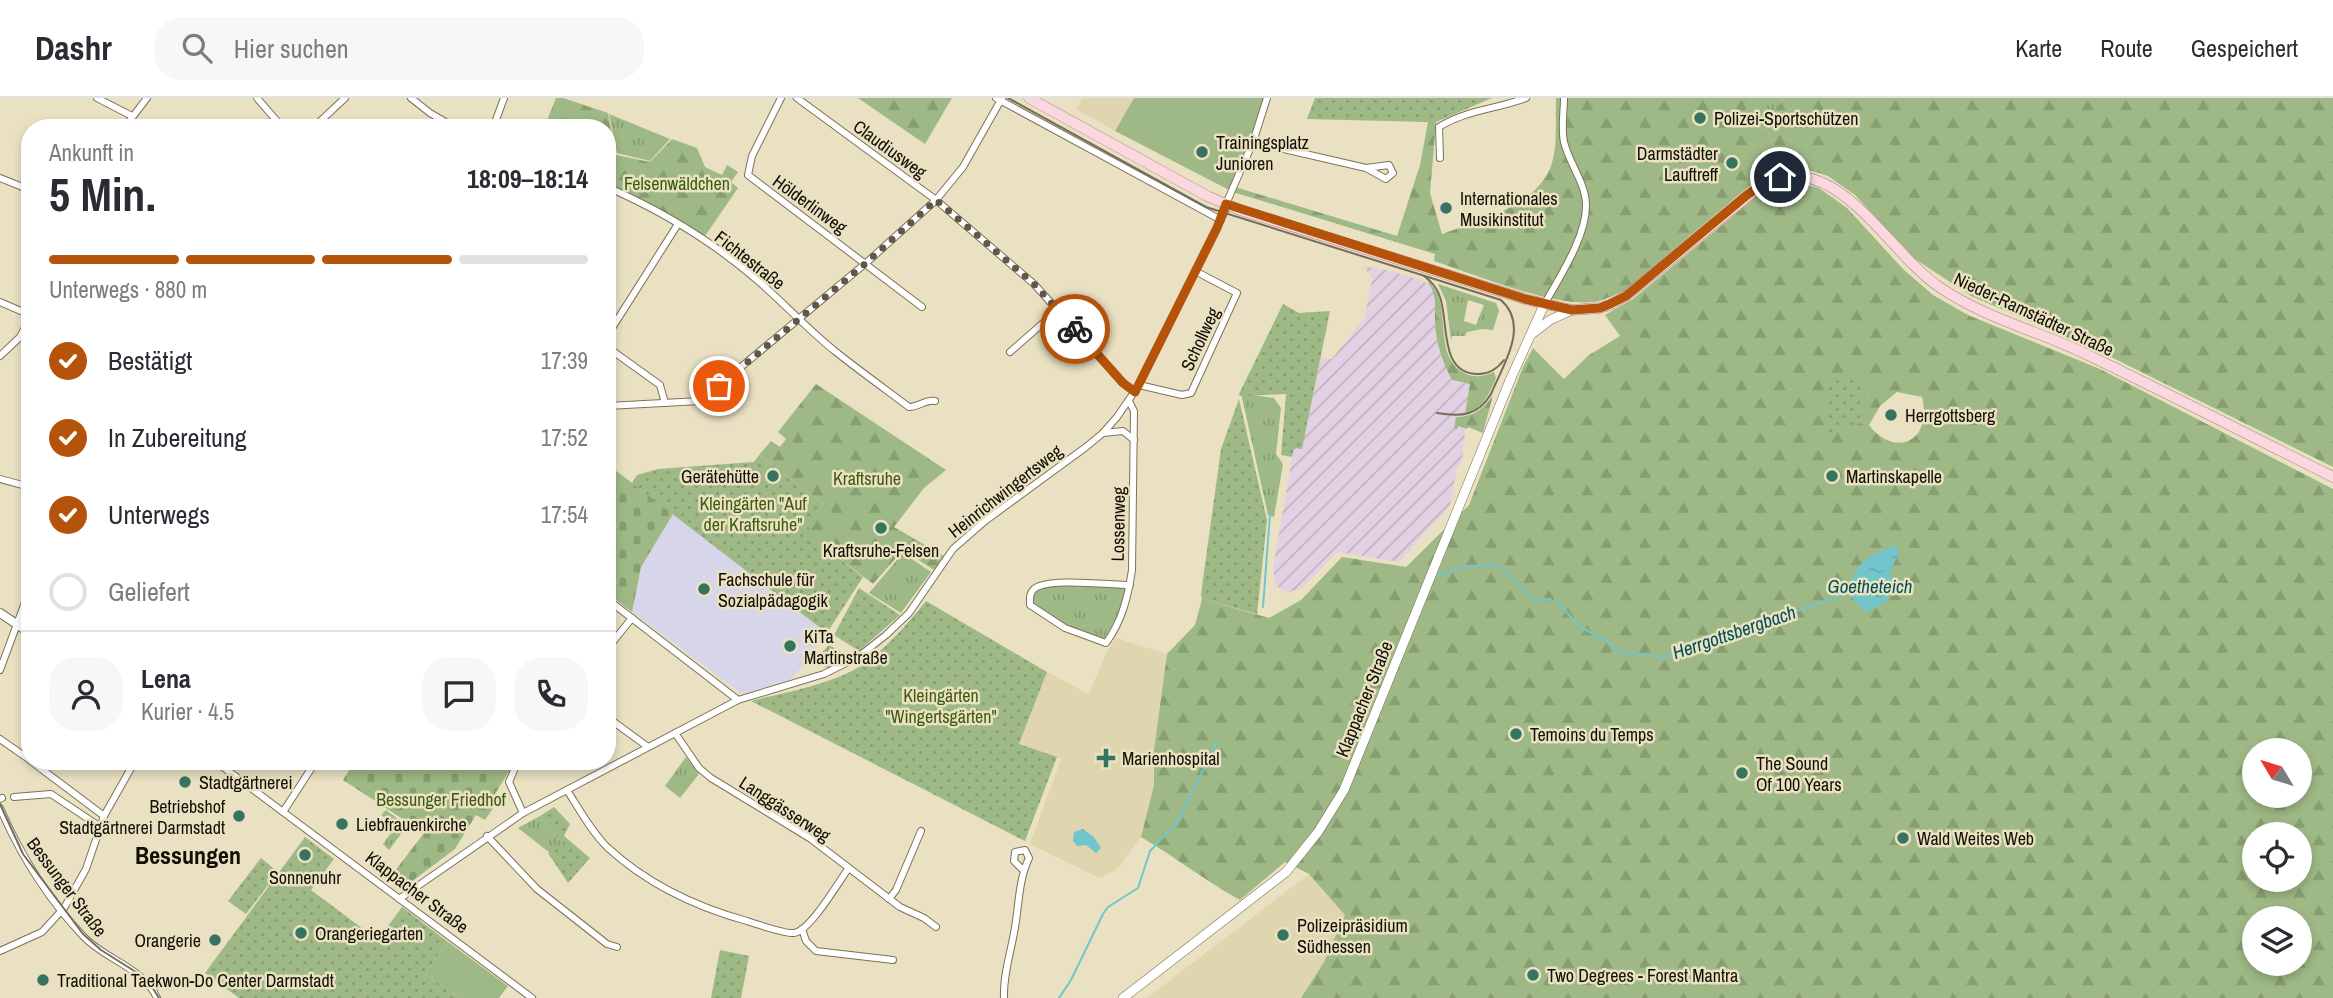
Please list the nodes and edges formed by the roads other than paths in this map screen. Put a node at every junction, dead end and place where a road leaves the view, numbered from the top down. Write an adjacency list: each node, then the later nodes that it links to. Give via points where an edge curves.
1 (97, 98): 14 (street)
2 (147, 98): 14 (street)
3 (257, 98): 16 (street)
4 (345, 98): 17 (street)
5 (411, 98): 18 (street)
6 (504, 98): 19 (street)
7 (782, 98): 30 (street, Hölderlinweg, via 752,156 748,175)
8 (797, 98): 26 (street, Claudiusweg)
9 (1029, 98): 27 (main road, Nieder-Ramstädter Straße)
10 (1266, 98): 20 (street, Heinrichwingertsweg)
11 (1526, 98): 21 (street, via 1449,120 1439,127)
12 (1564, 98): 33 (street, via 1564,142 1586,204 1577,241)
13 (999, 99): 26 (street, via 963,167); 28 (street)
14 (132, 116): 15 (street)
15 (130, 119)
16 (275, 119)
17 (323, 119)
18 (440, 119)
19 (496, 119)
20 (1253, 142): 22 (street); 27 (street, Heinrichwingertsweg)
21 (1440, 158)
22 (1366, 168)
23 (0, 178): 24 (street)
24 (21, 186)
25 (616, 191): 29 (street, Fichtestraße)
26 (936, 200): 30 (street); 35 (street, Claudiusweg)
27 (1226, 204): 28 (street, Heinrichwingertsweg); 33 (main road, Nieder-Ramstädter Straße)
28 (1221, 220): 31 (street, Heinrichwingertsweg)
29 (678, 224): 38 (street, Fichtestraße, via 753,277); 39 (street)
30 (866, 263): 34 (street, Hölderlinweg); 38 (street)
31 (1195, 271): 45 (street, Heinrichwingertsweg); 45 (street, Schollweg, via 1237,293 1191,393)
32 (0, 302): 37 (street)
33 (1544, 305): 36 (main road, Nieder-Ramstädter Straße); 41 (main road, Klappacher Straße)
34 (922, 307)
35 (1058, 310): 42 (street); 45 (street, Claudiusweg, via 1123,383)
36 (1572, 310): 41 (main road); 52 (main road, Nieder-Ramstädter Straße, via 1600,308 1626,296 1764,183 1788,176 1808,177 1834,188 1909,263 1967,304 2086,354)
37 (21, 312)
38 (799, 319): 46 (street, Fichtestraße, via 909,407); 48 (street, via 700,401)
39 (616, 321)
40 (21, 335): 44 (street)
41 (1529, 336): 99 (main road, Klappacher Straße, via 1331,813 1271,886)
42 (1010, 352)
43 (616, 353): 48 (street, via 660,385)
44 (0, 356)
45 (1137, 388): 47 (street, Heinrichwingertsweg)
46 (935, 401)
47 (1129, 401): 50 (street, Heinrichwingertsweg); 51 (street, Lossenweg, via 1134,411)
48 (665, 403): 49 (street)
49 (616, 406)
50 (1103, 433): 51 (street, via 1122,432); 64 (street, Heinrichwingertsweg, via 953,550 909,613 858,657 824,674)
51 (1134, 440): 55 (street, Lossenweg)
52 (2333, 477)
53 (0, 479): 54 (street)
54 (21, 485)
55 (1130, 585): 55 (street, Lossenweg, via 1046,583 1033,589 1030,605 1065,628 1106,643)
56 (616, 606): 59 (street)
57 (0, 613): 60 (street)
58 (21, 613): 60 (street)
59 (632, 618): 62 (street); 64 (street)
60 (17, 624): 61 (street); 63 (street)
61 (21, 627)
62 (616, 638)
63 (0, 670)
64 (738, 700): 66 (street, Heinrichwingertsweg)
65 (616, 724): 68 (street)
66 (675, 733): 68 (street, Heinrichwingertsweg); 86 (street, Langgässerweg, via 711,778 811,839)
67 (0, 739): 69 (street)
68 (648, 747): 70 (street, Heinrichwingertsweg)
69 (21, 754)
70 (616, 764)
71 (42, 770): 82 (street)
72 (130, 770): 82 (street)
73 (227, 770): 80 (street, Klappacher Straße)
74 (310, 770): 80 (street)
75 (513, 770): 81 (street, via 509,782)
76 (605, 770): 77 (street, Heinrichwingertsweg)
77 (567, 790): 81 (street, Heinrichwingertsweg); 92 (street, via 605,845 678,896 752,922 794,933)
78 (14, 797): 83 (street, via 51,794)
79 (0, 808): 90 (street, Bessunger Straße, via 23,856)
80 (284, 812): 88 (street, Klappacher Straße)
81 (523, 813): 85 (street, Heinrichwingertsweg)
82 (104, 816): 83 (street)
83 (99, 826): 90 (street, via 86,869)
84 (921, 831): 89 (street)
85 (487, 836): 88 (street, Heinrichwingertsweg); 93 (street, via 537,890)
86 (848, 869): 89 (street, Langgässerweg); 92 (street)
87 (1023, 870): 98 (street)
88 (399, 899): 97 (street, Klappacher Straße)
89 (889, 899): 91 (street, Langgässerweg)
90 (62, 910): 94 (street, via 42,932); 96 (street, Bessunger Straße, via 90,943 143,978)
91 (936, 926)
92 (802, 929): 95 (street, via 816,951)
93 (617, 947)
94 (0, 951)
95 (893, 960)
96 (157, 998)
97 (532, 998)
98 (1004, 998)
99 (1124, 998)

